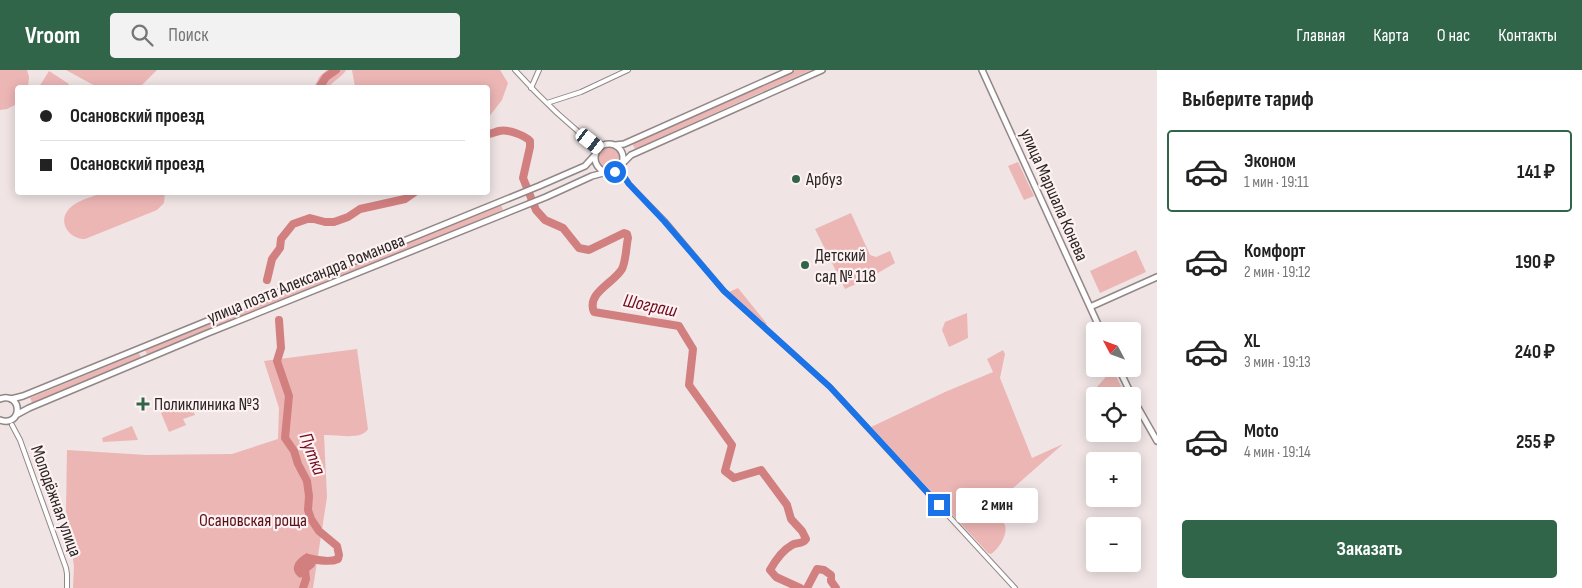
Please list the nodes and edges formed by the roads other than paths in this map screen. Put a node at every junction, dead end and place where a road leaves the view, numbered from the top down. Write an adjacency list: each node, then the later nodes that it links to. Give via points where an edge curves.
1 (515, 70): 7 (street)
2 (539, 70): 7 (street)
3 (628, 70): 8 (street, via 581,92)
4 (790, 70): 9 (main road)
5 (822, 70): 12 (main road, via 631,155)
6 (982, 70): 15 (main road, улица Маршала Конева)
7 (531, 88): 8 (street)
8 (547, 103): 10 (street)
9 (615, 145): 10 (main road, via 606,144); 12 (main road, via 623,154)
10 (599, 148): 11 (main road)
11 (595, 155): 13 (main road, via 598,168); 17 (main road, улица поэта Александра Романова, via 585,166 502,202)
12 (621, 166): 13 (main road, via 615,172); 25 (street, via 629,184 724,291 830,387)
13 (607, 172): 20 (main road, улица поэта Александра Романова, via 208,333)
14 (1157, 277): 15 (main road)
15 (1090, 307): 16 (main road, улица Маршала Конева)
16 (1097, 322)
17 (11, 399): 18 (main road, улица поэта Александра Романова); 20 (main road, via 17,405)
18 (0, 400)
19 (1141, 413): 23 (main road)
20 (16, 416): 21 (main road, улица поэта Александра Романова, via 9,421)
21 (0, 420)
22 (12, 425): 24 (street, Молодёжная улица, via 66,568)
23 (1157, 441)
24 (67, 588)
25 (1015, 588)

